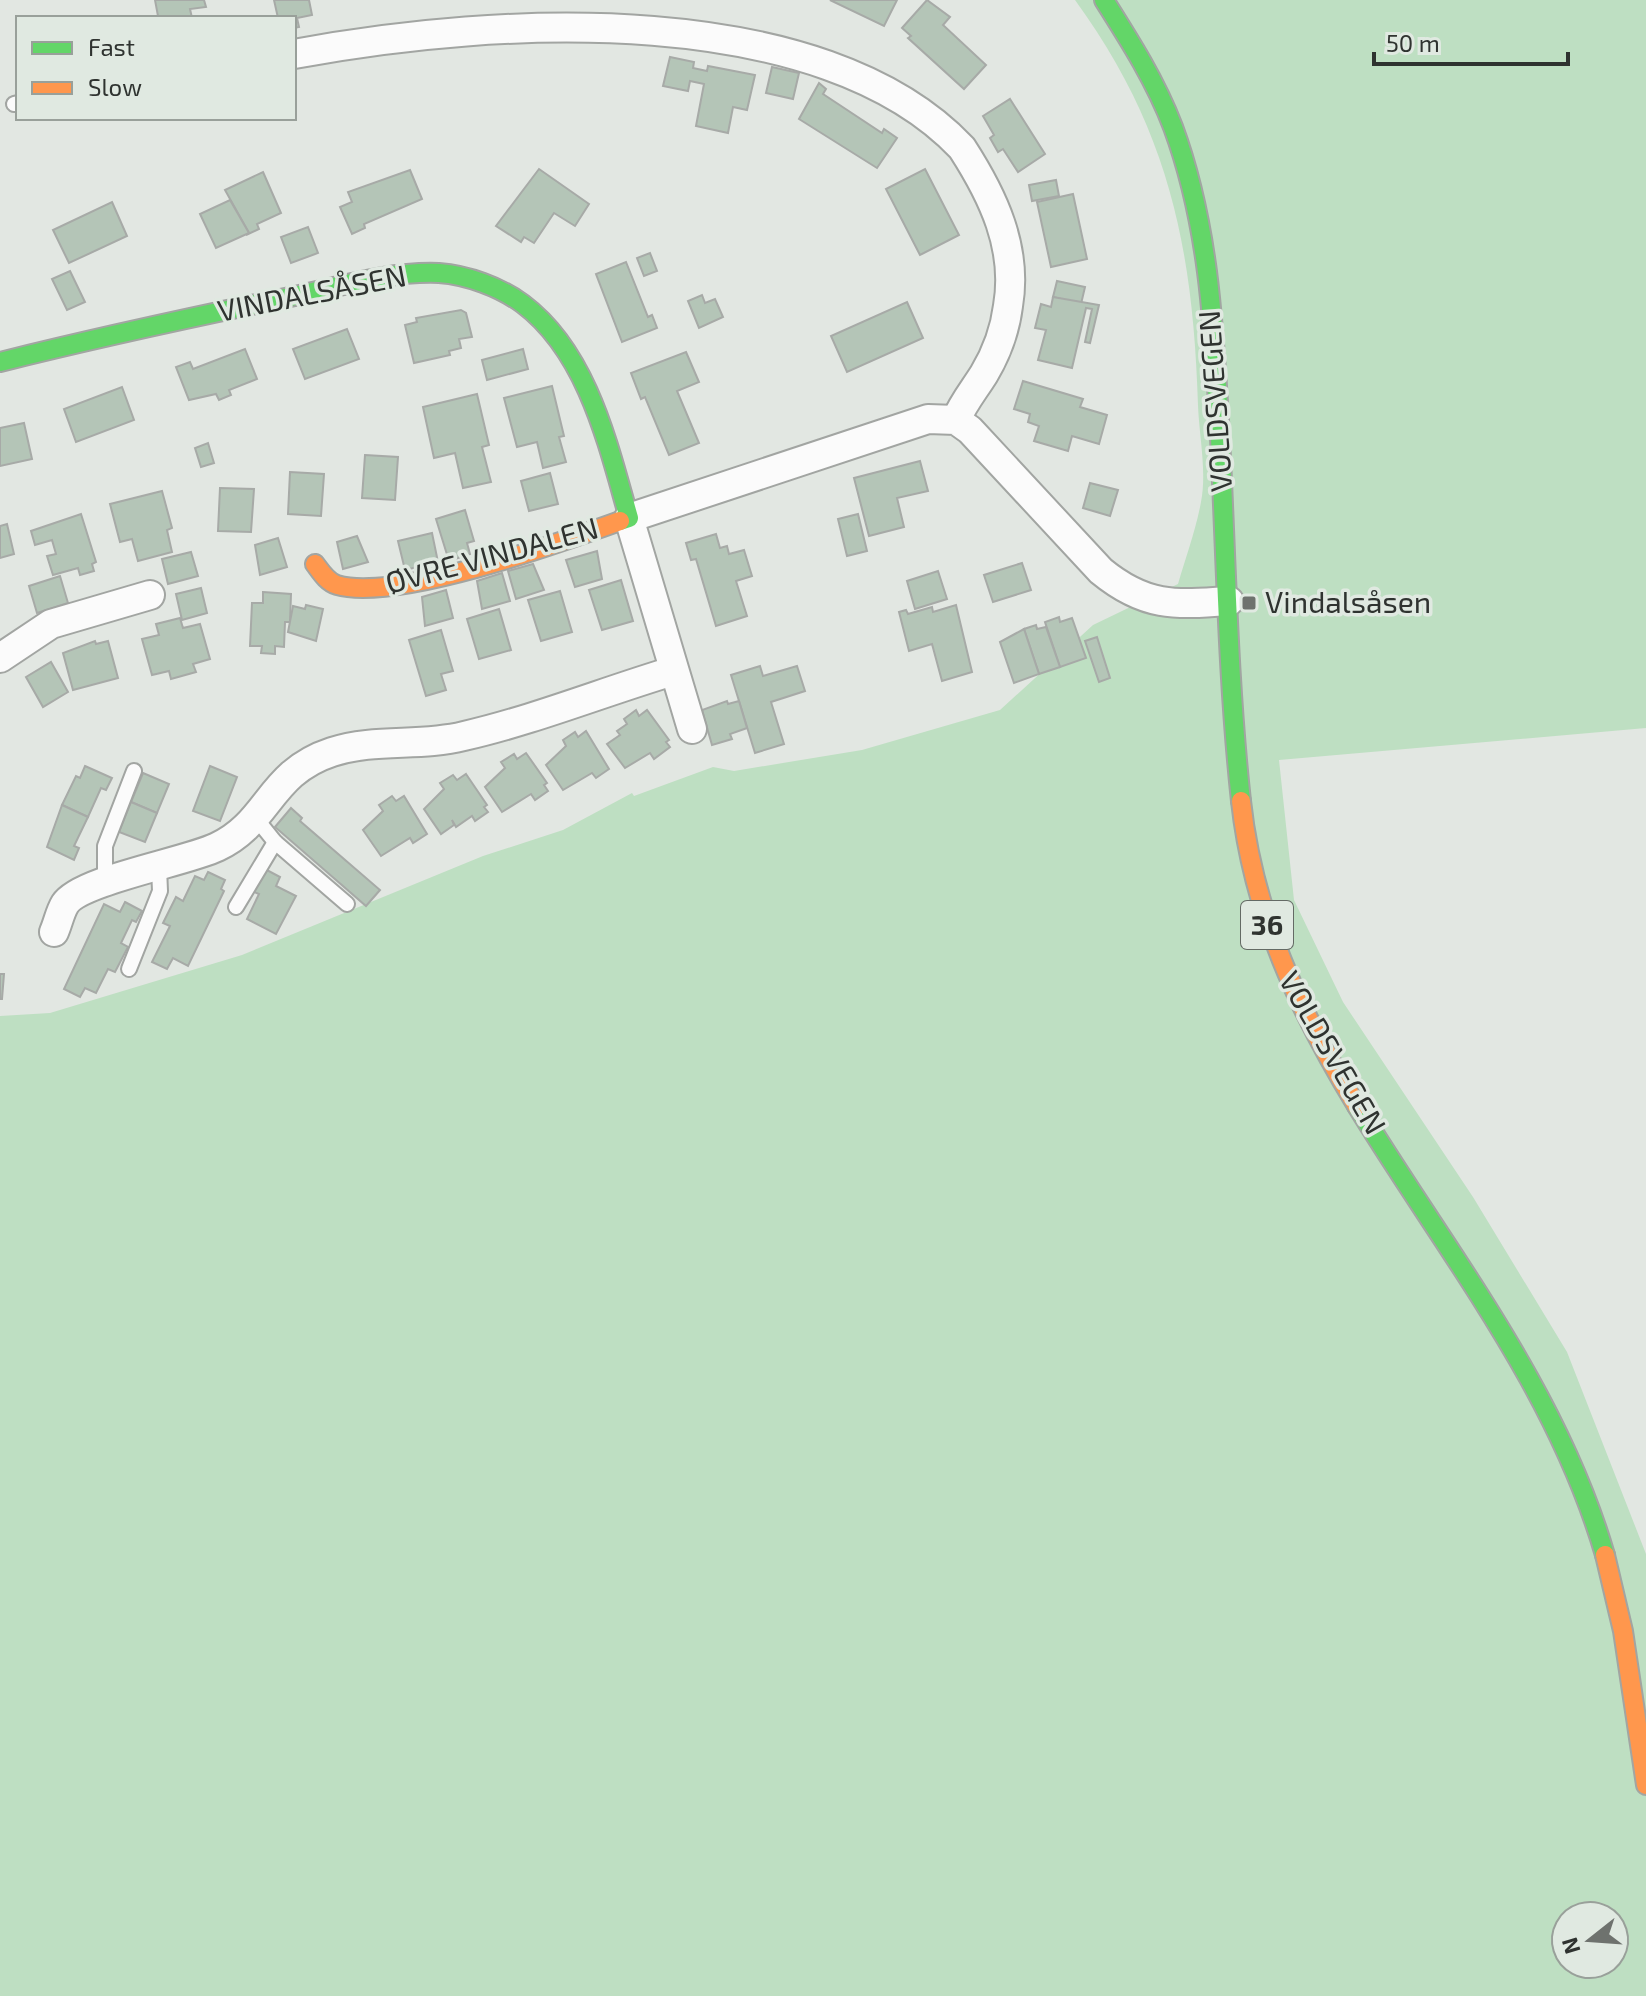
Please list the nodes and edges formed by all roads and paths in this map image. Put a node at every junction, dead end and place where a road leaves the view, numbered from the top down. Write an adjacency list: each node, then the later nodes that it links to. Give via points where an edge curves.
1 (1104, 0): 10 (main road, VOLDSVEGEN / 36, via 1167,110 1198,218 1216,378)
2 (678, 6): 4 (street, via 592,7 517,16)
3 (828, 38): 6 (street, via 862,55 929,107 970,160 1001,221 1010,281 1004,328 984,375)
4 (296, 54)
5 (0, 362): 7 (main road, VINDALSÅSEN, via 376,278 427,273 466,278 538,317 574,362 602,424)
6 (956, 420): 7 (street, via 928,419); 10 (street, via 1121,588 1166,603)
7 (629, 518): 8 (main road, ØVRE VINDALEN, via 511,556 396,584 336,585); 12 (street, VINDALSÅSEN)
8 (315, 564)
9 (150, 595): 11 (street, via 51,624)
10 (1229, 601): 23 (main road, VOLDSVEGEN / 36, via 1236,762 1270,935 1323,1047 1492,1312 1570,1459 1602,1544 1626,1640)
11 (0, 658)
12 (673, 671): 13 (street, VINDALSÅSEN); 15 (street, via 465,736 332,752 293,770)
13 (692, 729)
14 (134, 771): 18 (lane, via 105,846)
15 (255, 817): 16 (lane); 17 (street, via 217,847)
16 (275, 842): 19 (lane); 20 (lane)
17 (159, 868): 18 (street); 22 (lane, via 160,891)
18 (105, 882): 21 (street, via 72,896)
19 (347, 904)
20 (236, 907)
21 (54, 932)
22 (129, 969)
23 (1646, 1785)

